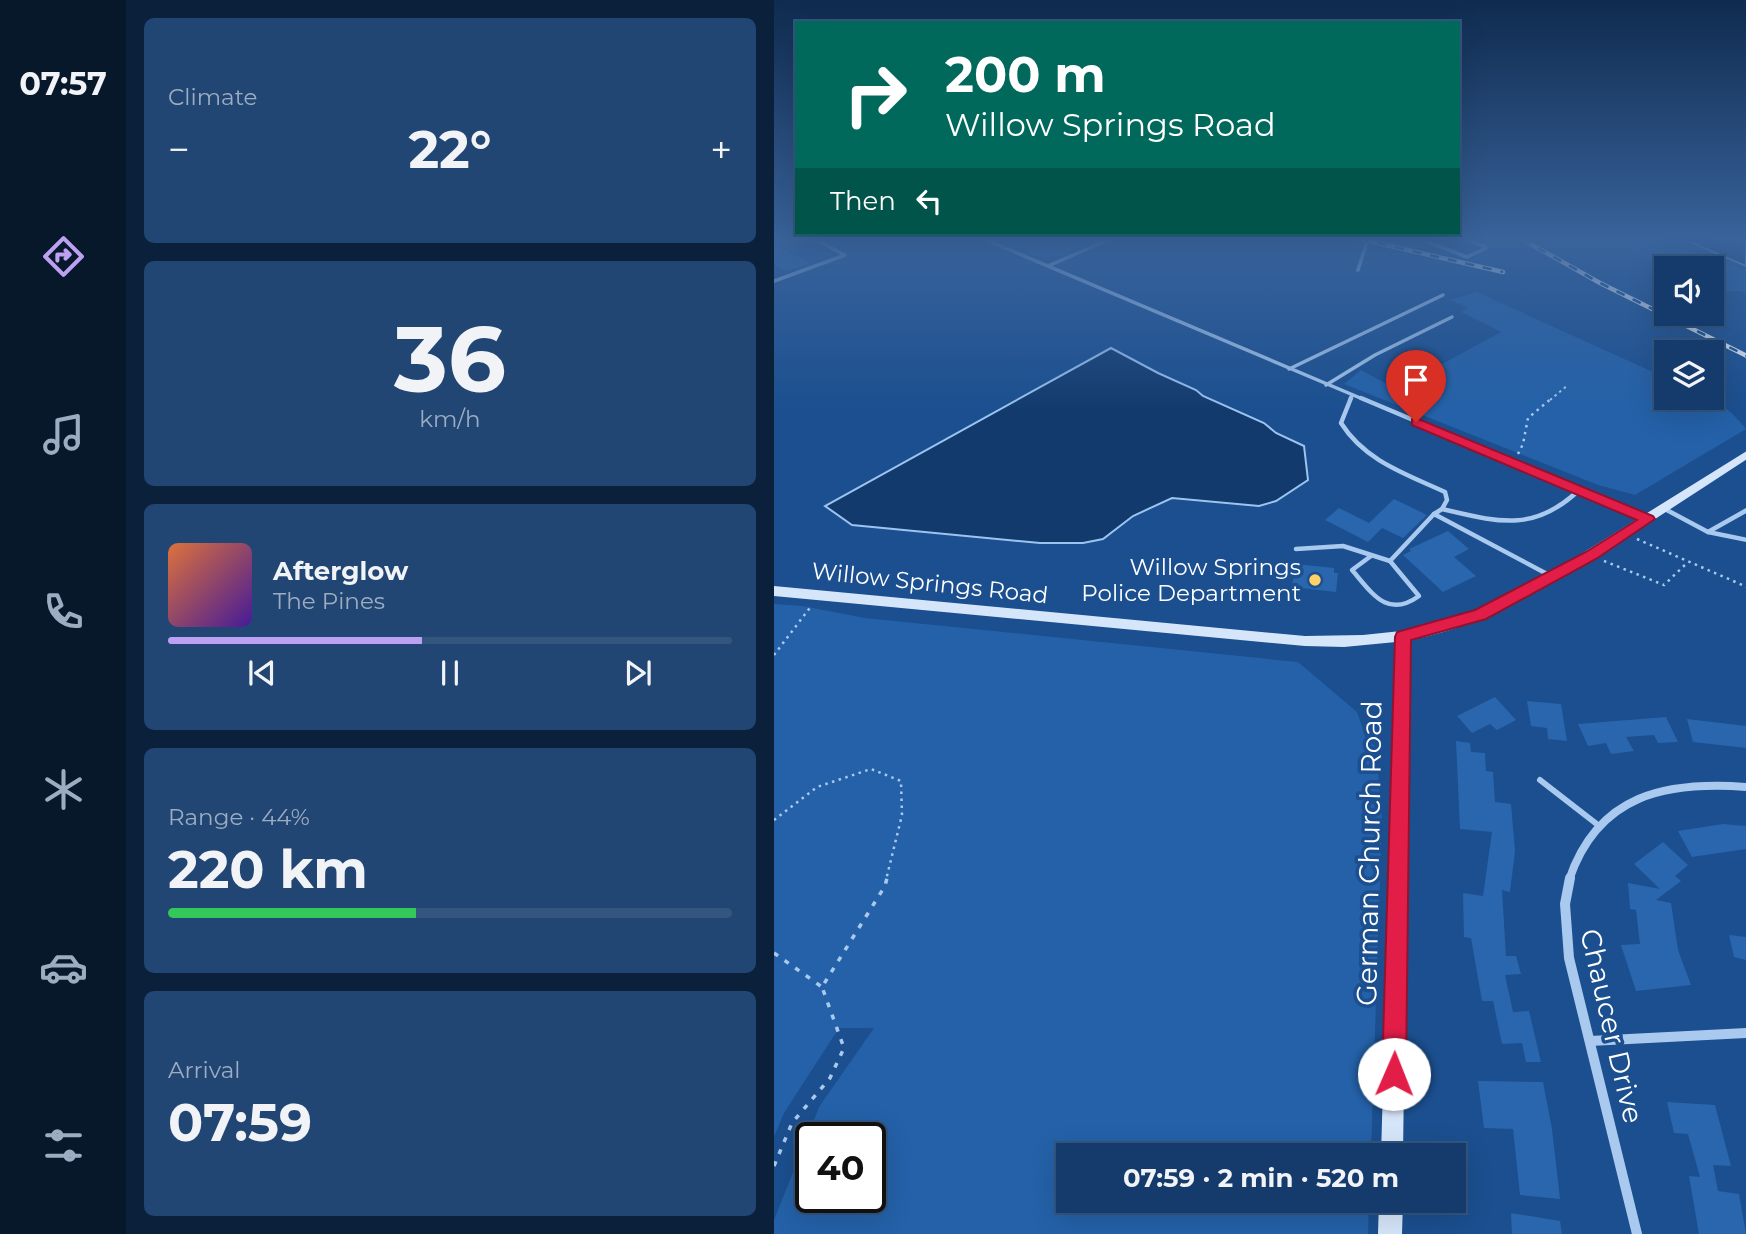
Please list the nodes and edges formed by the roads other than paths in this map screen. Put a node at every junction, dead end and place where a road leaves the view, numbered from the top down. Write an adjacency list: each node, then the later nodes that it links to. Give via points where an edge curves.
1 (1120, 297): 4 (lane)
2 (1440, 297): 4 (lane)
3 (1452, 317): 5 (lane)
4 (1289, 369): 5 (lane)
5 (1326, 384): 6 (lane)
6 (1352, 395): 8 (lane); 10 (lane, via 1341,423 1349,437 1375,459 1445,492)
7 (1746, 454): 9 (main road, Willow Springs Road)
8 (1579, 490): 10 (lane, via 1558,509 1533,517 1498,519); 13 (lane)
9 (1663, 508): 13 (main road, Willow Springs Road); 14 (lane)
10 (1442, 509): 12 (lane)
11 (1746, 510): 14 (lane)
12 (1434, 514): 18 (lane); 19 (lane)
13 (1648, 519): 19 (main road, Willow Springs Road)
14 (1708, 532): 15 (lane)
15 (1746, 540)
16 (1296, 549): 17 (lane, via 1343,546)
17 (1371, 556): 18 (lane); 18 (lane, via 1352,570 1383,604 1411,604 1419,596)
18 (1390, 561)
19 (1552, 577): 21 (main road, Willow Springs Road, via 1480,614)
20 (774, 590): 21 (main road, Willow Springs Road, via 1305,641)
21 (1403, 637): 27 (main road, German Church Road)
22 (1540, 780): 24 (lane)
23 (1746, 787): 24 (street, Chaucer Drive, via 1663,789 1611,813)
24 (1598, 825): 26 (street, Chaucer Drive, via 1581,847 1566,899 1568,955)
25 (1746, 1033): 26 (street)
26 (1591, 1041): 30 (street, Chaucer Drive)
27 (1392, 1143)
28 (1391, 1213): 29 (main road)
29 (1390, 1234)
30 (1637, 1234)

